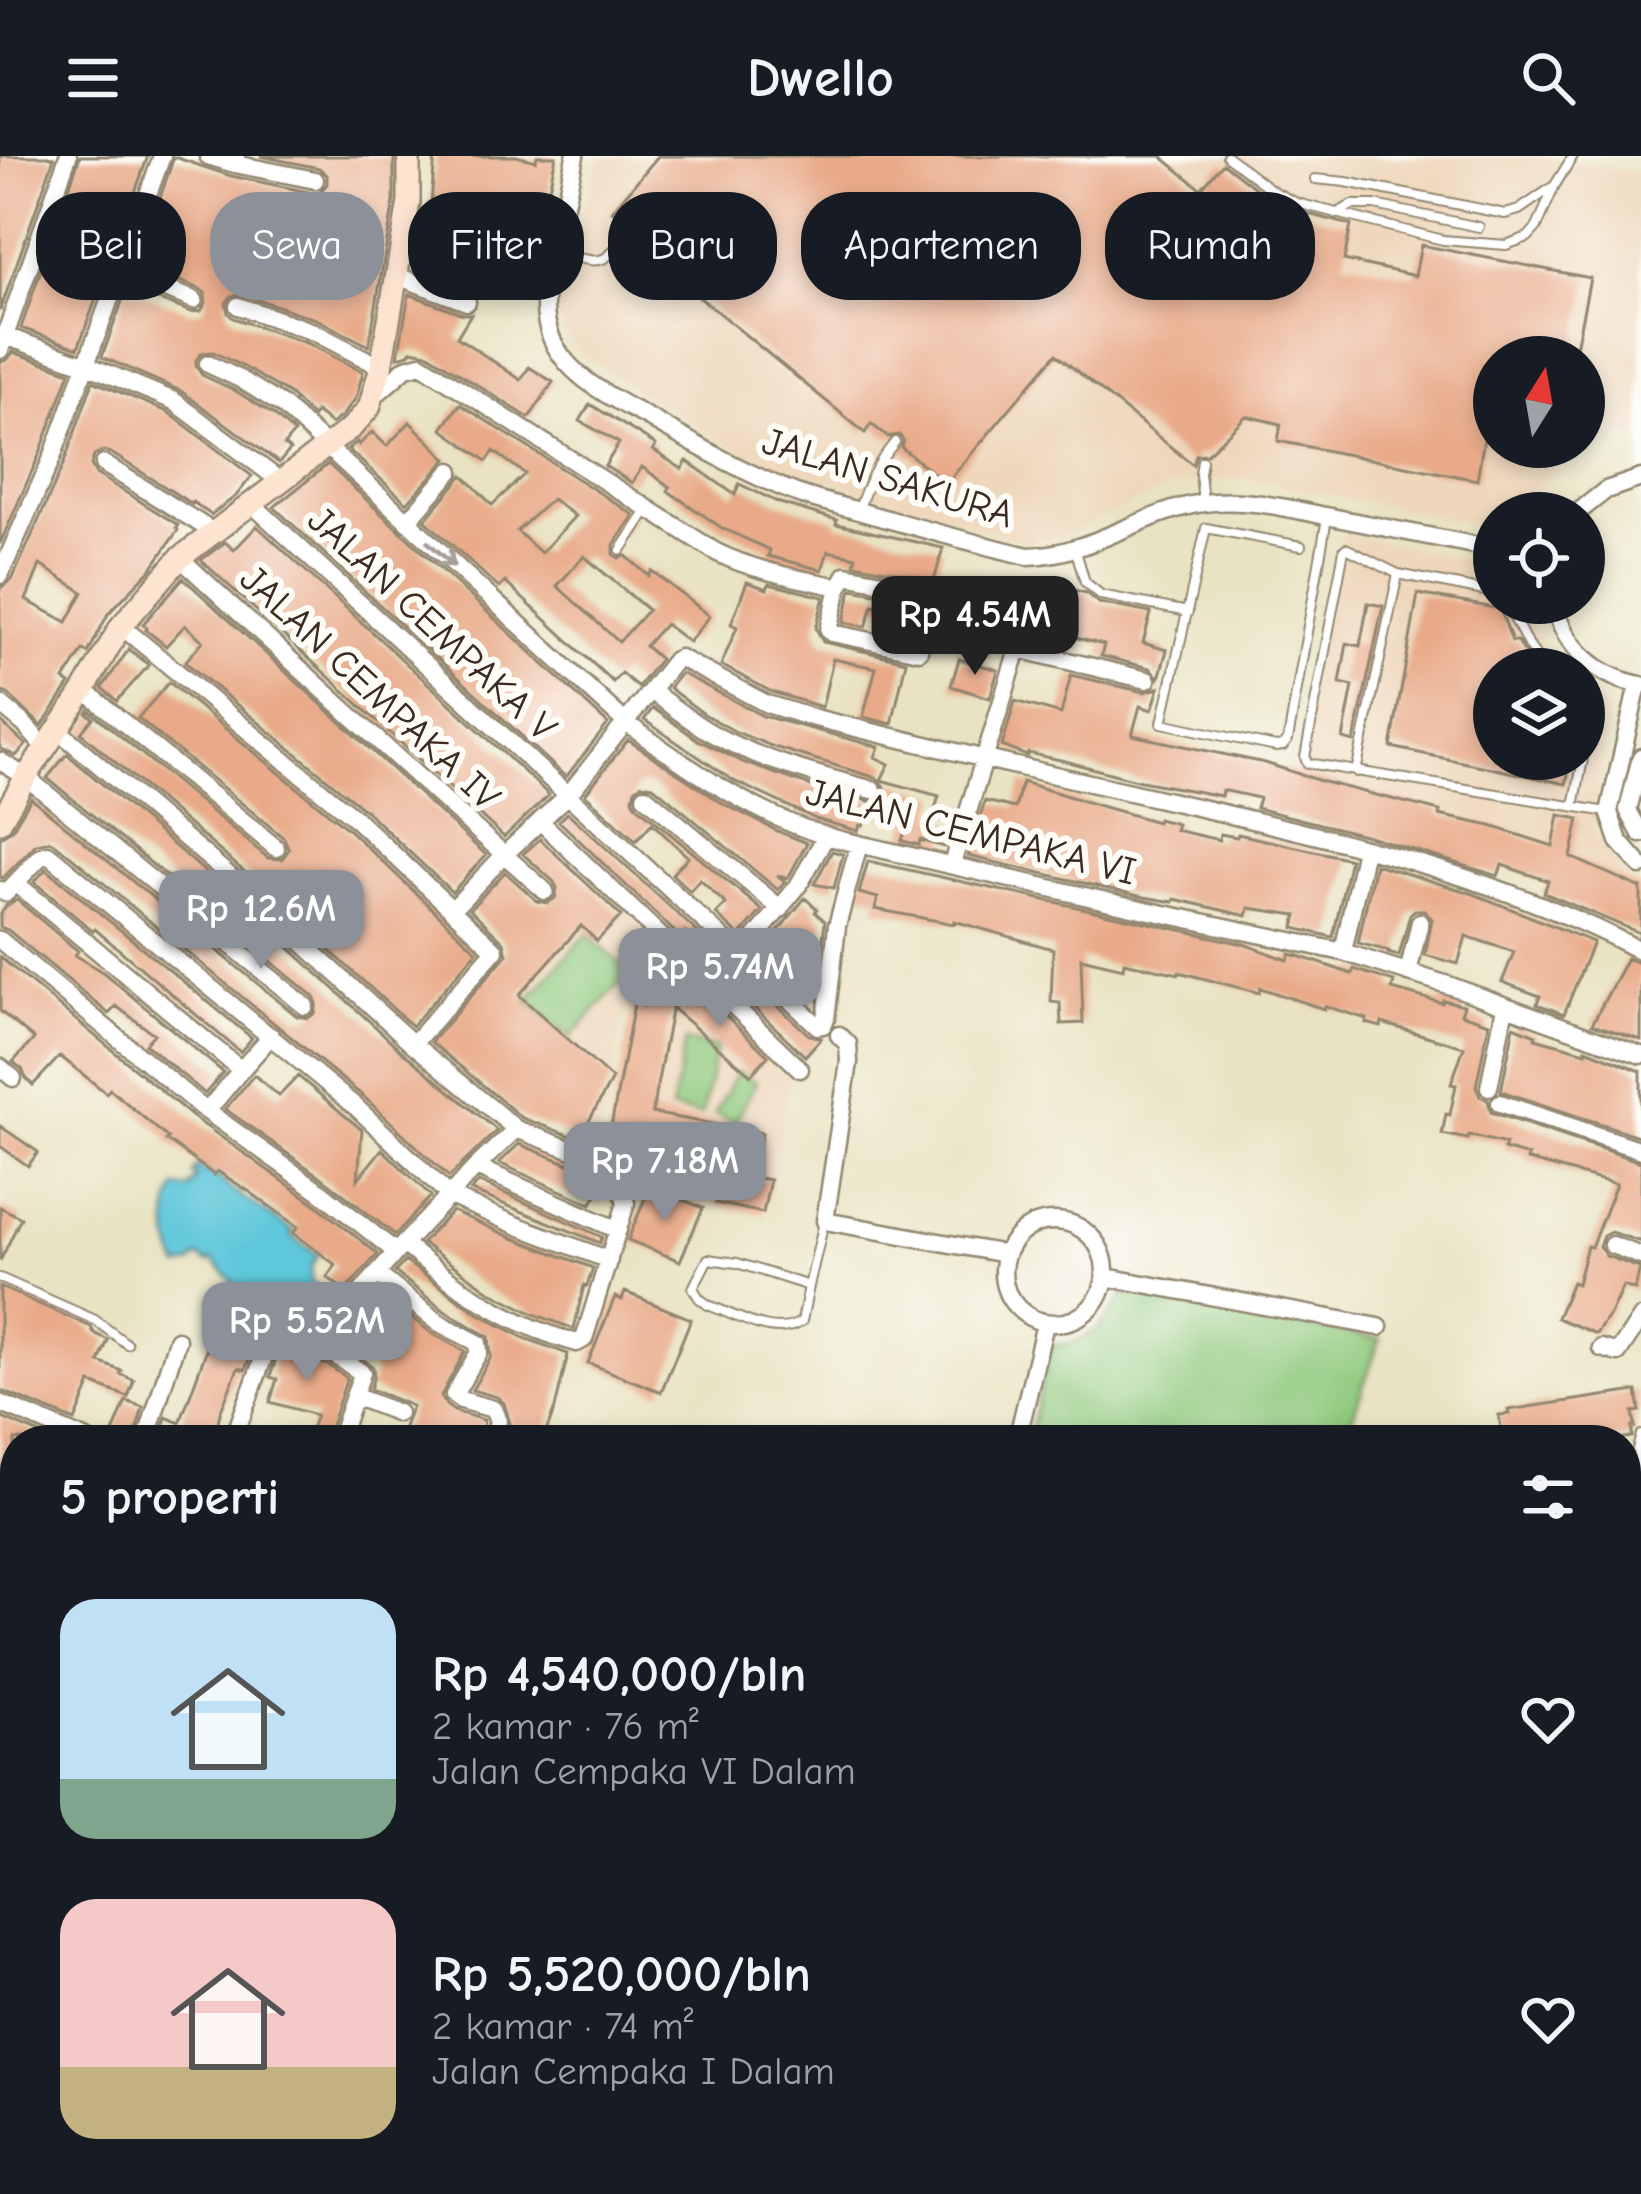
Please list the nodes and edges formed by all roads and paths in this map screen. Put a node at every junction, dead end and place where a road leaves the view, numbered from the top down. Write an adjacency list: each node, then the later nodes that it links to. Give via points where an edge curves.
1 (68, 156): 25 (street)
2 (162, 156): 12 (street)
3 (208, 156): 8 (street)
4 (409, 156): 16 (street)
5 (575, 156): 13 (street, JALAN SAKURA)
6 (1227, 156): 14 (lane, via 1274,191)
7 (1573, 156): 11 (lane)
8 (236, 160): 10 (street)
9 (1315, 179): 11 (lane, via 1505,214)
10 (316, 180)
11 (1555, 185): 14 (lane, via 1537,227 1506,245 1443,240)
12 (149, 192)
13 (567, 192)
14 (1336, 214): 15 (lane, via 1376,205)
15 (1479, 227)
16 (404, 240): 17 (street); 18 (street)
17 (408, 241)
18 (397, 276): 23 (street); 28 (street)
19 (186, 297): 21 (street)
20 (111, 300): 27 (street)
21 (194, 300)
22 (547, 300): 41 (street, JALAN SAKURA, via 544,320 556,350 607,394 712,454)
23 (467, 302)
24 (238, 306): 28 (street)
25 (3, 343): 27 (street)
26 (208, 364): 31 (street, JALAN CEMPAKA VI, via 282,406)
27 (87, 365): 36 (street, via 174,401); 51 (street)
28 (381, 367): 29 (street)
29 (374, 397): 31 (street); 40 (street, via 421,364)
30 (895, 442): 41 (lane, via 868,480)
31 (327, 445): 36 (street); 43 (street, JALAN CEMPAKA VI)
32 (1202, 461): 39 (lane)
33 (104, 464): 44 (street)
34 (451, 471): 43 (street)
35 (1641, 478): 37 (street)
36 (279, 480): 38 (street)
37 (1603, 492)
38 (250, 502): 44 (street); 77 (street, JALAN CEMPAKA V)
39 (1203, 503): 42 (street, JALAN SAKURA); 48 (street, JALAN SAKURA, via 1153,515)
40 (649, 507): 47 (lane); 52 (street, via 734,561)
41 (859, 511): 48 (street, JALAN SAKURA, via 1028,556)
42 (1327, 517): 45 (street, JALAN SAKURA); 60 (lane)
43 (407, 522): 68 (street, JALAN CEMPAKA VI, one-way to 68)
44 (212, 531): 49 (street)
45 (1473, 545)
46 (1300, 546): 56 (lane, via 1206,528)
47 (621, 550)
48 (1076, 550): 56 (lane, via 1085,582 1101,595)
49 (180, 558): 58 (street); 88 (street, JALAN CEMPAKA IV)
50 (1398, 574): 54 (lane); 73 (lane); 73 (lane, via 1343,550 1305,757 1312,766)
51 (0, 575)
52 (839, 587): 53 (street, via 850,574); 62 (street, via 830,632)
53 (913, 588)
54 (1473, 589)
55 (1030, 590): 61 (street)
56 (1187, 612): 60 (lane, via 1162,723 1276,747 1288,740)
57 (1560, 624): 64 (street, via 1583,657)
58 (121, 626): 65 (street); 94 (street, via 357,820)
59 (1292, 631): 60 (lane)
60 (1306, 634)
61 (1018, 649): 63 (street); 71 (street)
62 (919, 651)
63 (1147, 680)
64 (1639, 685): 80 (street)
65 (84, 690): 69 (street); 86 (street)
66 (651, 691): 68 (street, JALAN CEMPAKA V); 71 (street, JALAN CEMPAKA VI, via 682,658 786,710); 76 (street, via 728,742)
67 (0, 704): 69 (street)
68 (626, 723): 77 (street, JALAN CEMPAKA V); 84 (street, JALAN CEMPAKA VI, via 717,786)
69 (52, 740): 74 (street); 107 (street, via 238,883)
70 (1641, 757): 80 (street)
71 (983, 758): 87 (street, JALAN CEMPAKA VI); 89 (street)
72 (0, 761): 74 (street)
73 (1356, 772): 79 (lane)
74 (26, 777): 82 (street); 103 (street)
75 (1579, 780): 79 (lane)
76 (873, 790)
77 (569, 794): 81 (street, JALAN CEMPAKA IV); 99 (street, JALAN CEMPAKA V)
78 (645, 796): 93 (street)
79 (1574, 806): 80 (lane)
80 (1618, 811): 83 (street); 90 (street, via 1619,841)
81 (540, 821): 88 (street, JALAN CEMPAKA IV); 100 (street)
82 (0, 822)
83 (1641, 834)
84 (826, 836): 85 (street, JALAN CEMPAKA VI); 93 (street)
85 (859, 844): 89 (street, JALAN CEMPAKA VI); 105 (street, via 837,926)
86 (276, 848)
87 (1365, 849): 97 (street, JALAN CEMPAKA VI, via 1498,888); 98 (street)
88 (504, 855): 92 (street); 94 (street)
89 (952, 864): 98 (street, JALAN CEMPAKA VI)
90 (1641, 866)
91 (9, 887): 106 (street, via 48,854); 110 (street)
92 (544, 891)
93 (781, 909): 99 (street)
94 (452, 910): 107 (street, via 494,950)
95 (1420, 922): 101 (street)
96 (0, 940): 111 (street)
97 (1641, 951)
98 (1343, 952): 101 (street, JALAN CEMPAKA VI)
99 (741, 955): 105 (street, JALAN CEMPAKA V)
100 (685, 959): 102 (lane); 109 (street)
101 (1408, 973): 104 (street, JALAN CEMPAKA VI)
102 (645, 998)
103 (305, 1006)
104 (1505, 1007): 108 (street, JALAN CEMPAKA VI); 113 (street, via 1494,1095)
105 (831, 1030): 116 (street, via 848,1044 849,1062)
106 (271, 1036): 110 (street); 115 (street)
107 (413, 1044): 112 (street)
108 (1641, 1055)
109 (800, 1069)
110 (241, 1070): 111 (street)
111 (207, 1111): 119 (street)
112 (516, 1129): 114 (street); 117 (street, via 591,1157 620,1180 626,1203)
113 (1641, 1150)
114 (476, 1167): 115 (street); 117 (street)
115 (450, 1196): 119 (street); 122 (street)
116 (825, 1221): 120 (street); 126 (lane)
117 (618, 1230): 122 (street)
118 (1612, 1245): 121 (street)
119 (400, 1248): 122 (street, via 486,1306 577,1343); 123 (street)
120 (1005, 1254): 124 (street, via 1037,1223 1071,1223 1090,1236); 128 (street, via 1010,1298)
121 (1641, 1256)
122 (609, 1260)
123 (377, 1274): 134 (street, via 317,1342 362,1372); 141 (street, via 478,1343 454,1394 493,1409)
124 (1106, 1277): 128 (street, via 1080,1315); 129 (street)
125 (0, 1278): 132 (lane, via 95,1320)
126 (809, 1286): 126 (lane, via 708,1258 693,1288 708,1305 779,1330 802,1322)
127 (1641, 1318): 133 (street, via 1618,1353)
128 (1045, 1324): 142 (street)
129 (1379, 1327)
130 (273, 1333): 139 (street)
131 (177, 1340): 138 (street)
132 (127, 1344)
133 (1601, 1348)
134 (354, 1396): 136 (street); 140 (street)
135 (0, 1403): 137 (street)
136 (398, 1413)
137 (52, 1425)
138 (151, 1425)
139 (239, 1425)
140 (345, 1425)
141 (494, 1425)
142 (1021, 1425)

